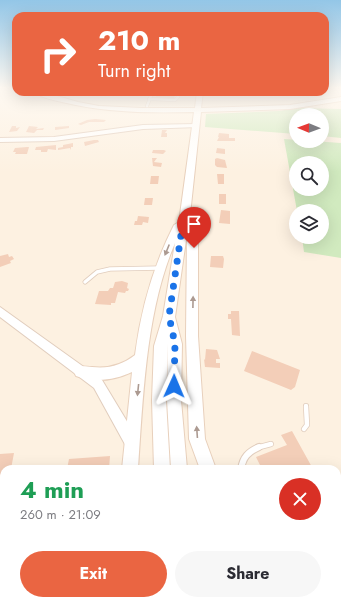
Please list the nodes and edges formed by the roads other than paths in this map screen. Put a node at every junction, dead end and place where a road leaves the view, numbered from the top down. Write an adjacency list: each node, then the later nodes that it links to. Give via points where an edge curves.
1 (197, 115): 2 (main road)
2 (196, 126): 3 (street, via 143,127 54,138); 4 (main road)
3 (0, 140)
4 (184, 215): 5 (main road, one-way to 5); 8 (main road); 18 (main road, one-way to 4, via 197,439 192,336 193,235)
5 (160, 268): 6 (lane, via 97,272); 9 (main road, via 149,311)
6 (86, 282)
7 (0, 311): 10 (street)
8 (169, 316): 16 (main road, via 161,346 159,400); 17 (main road, via 175,344 174,400)
9 (142, 358): 10 (main road, via 130,368 114,373 100,375); 13 (main road, one-way to 13)
10 (81, 372): 13 (street, via 98,384)
11 (306, 406): 12 (lane, via 307,425)
12 (304, 429)
13 (132, 443): 15 (main road)
14 (271, 444): 19 (lane, via 254,449 245,456)
15 (130, 465)
16 (162, 465)
17 (179, 465)
18 (207, 465)
19 (242, 465)

